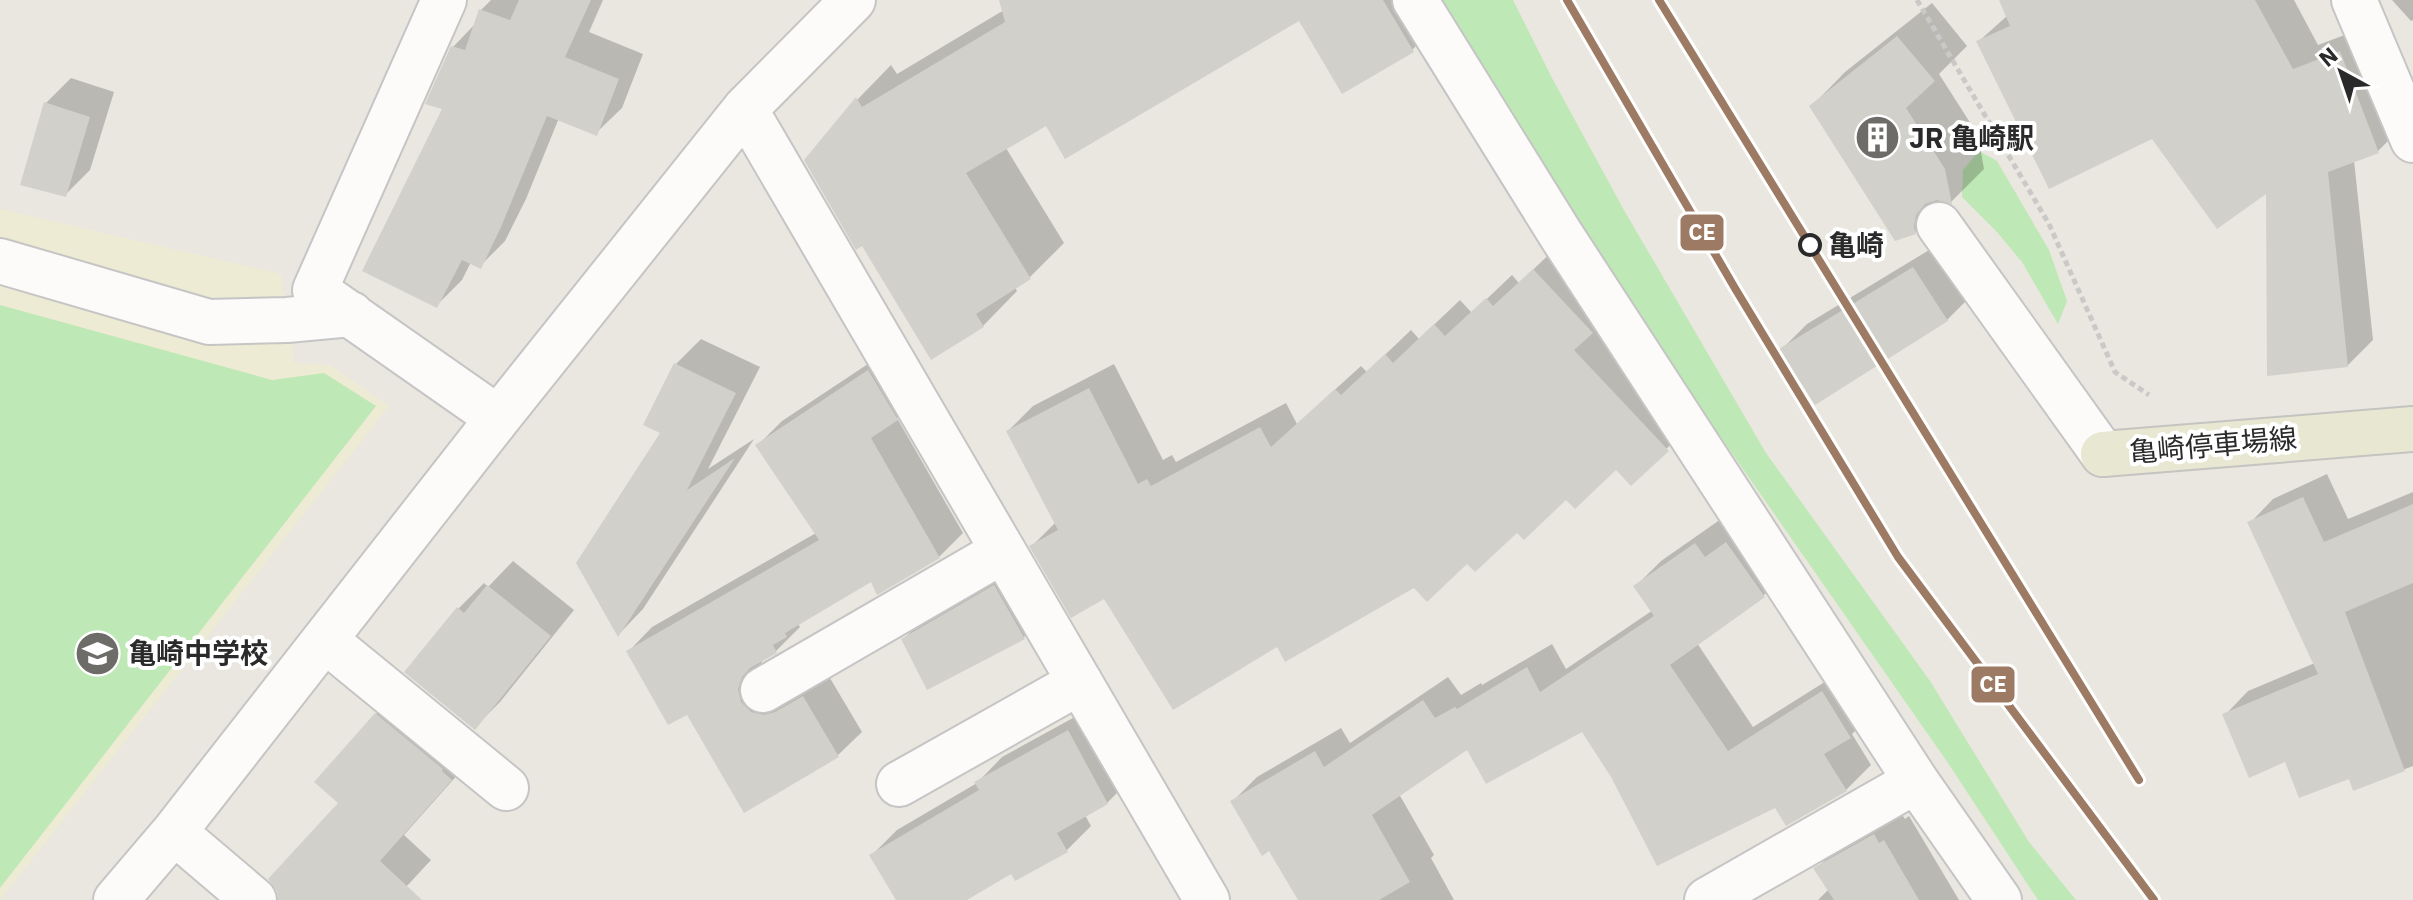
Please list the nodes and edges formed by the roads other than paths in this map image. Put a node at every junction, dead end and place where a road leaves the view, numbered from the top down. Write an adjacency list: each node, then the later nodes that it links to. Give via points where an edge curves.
1 (444, 0): 9 (street, via 315,290)
2 (853, 0): 5 (street)
3 (1415, 0): 17 (street)
4 (2354, 0): 6 (street)
5 (745, 109): 10 (street); 13 (street)
6 (2409, 120)
7 (1939, 225): 12 (street, 亀崎停車場線)
8 (0, 261): 9 (street, via 209,322)
9 (351, 314): 10 (street)
10 (498, 418): 14 (street)
11 (2413, 429): 12 (main road, 亀崎停車場線)
12 (2103, 454)
13 (1003, 551): 15 (street); 16 (street)
14 (325, 640): 19 (street); 20 (street)
15 (1080, 682): 18 (street); 23 (street)
16 (763, 690)
17 (1916, 781): 24 (street); 25 (street)
18 (899, 784)
19 (506, 788)
20 (174, 832): 21 (street); 22 (street)
21 (116, 900)
22 (254, 900)
23 (1207, 900)
24 (1707, 900)
25 (1999, 900)

